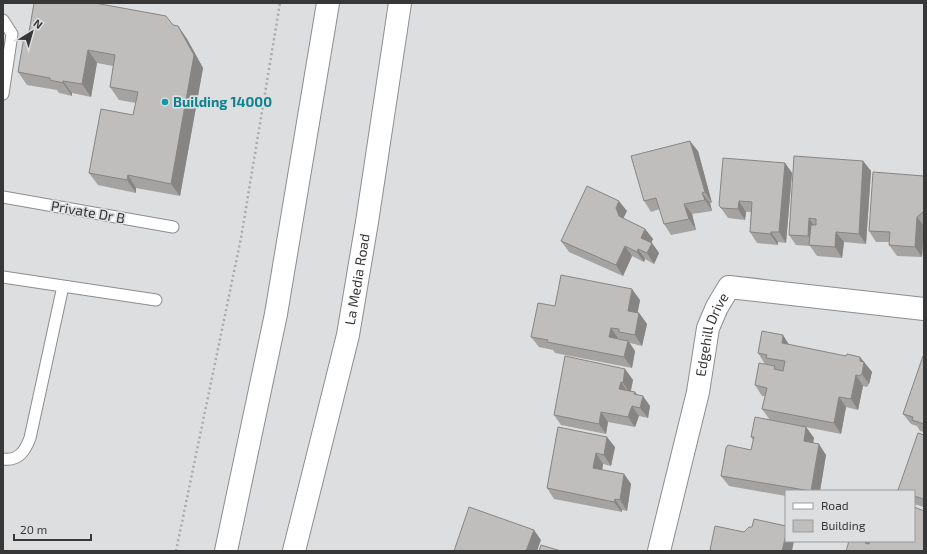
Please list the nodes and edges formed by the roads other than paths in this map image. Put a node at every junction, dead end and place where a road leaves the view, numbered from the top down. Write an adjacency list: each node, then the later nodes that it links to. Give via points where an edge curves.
1 (328, 3): 12 (main road, via 276,314)
2 (400, 3): 13 (main road, La Media Road, via 348,335)
3 (3, 20): 4 (lane, via 12,34)
4 (3, 94)
5 (3, 196): 6 (lane, Private Dr B)
6 (173, 227)
7 (3, 277): 8 (lane)
8 (63, 286): 9 (lane); 11 (lane, via 30,438 26,449 19,457)
9 (156, 300)
10 (924, 309): 14 (main road, Edgehill Drive, via 729,287 708,328 698,392)
11 (3, 459)
12 (226, 551)
13 (294, 551)
14 (659, 551)

